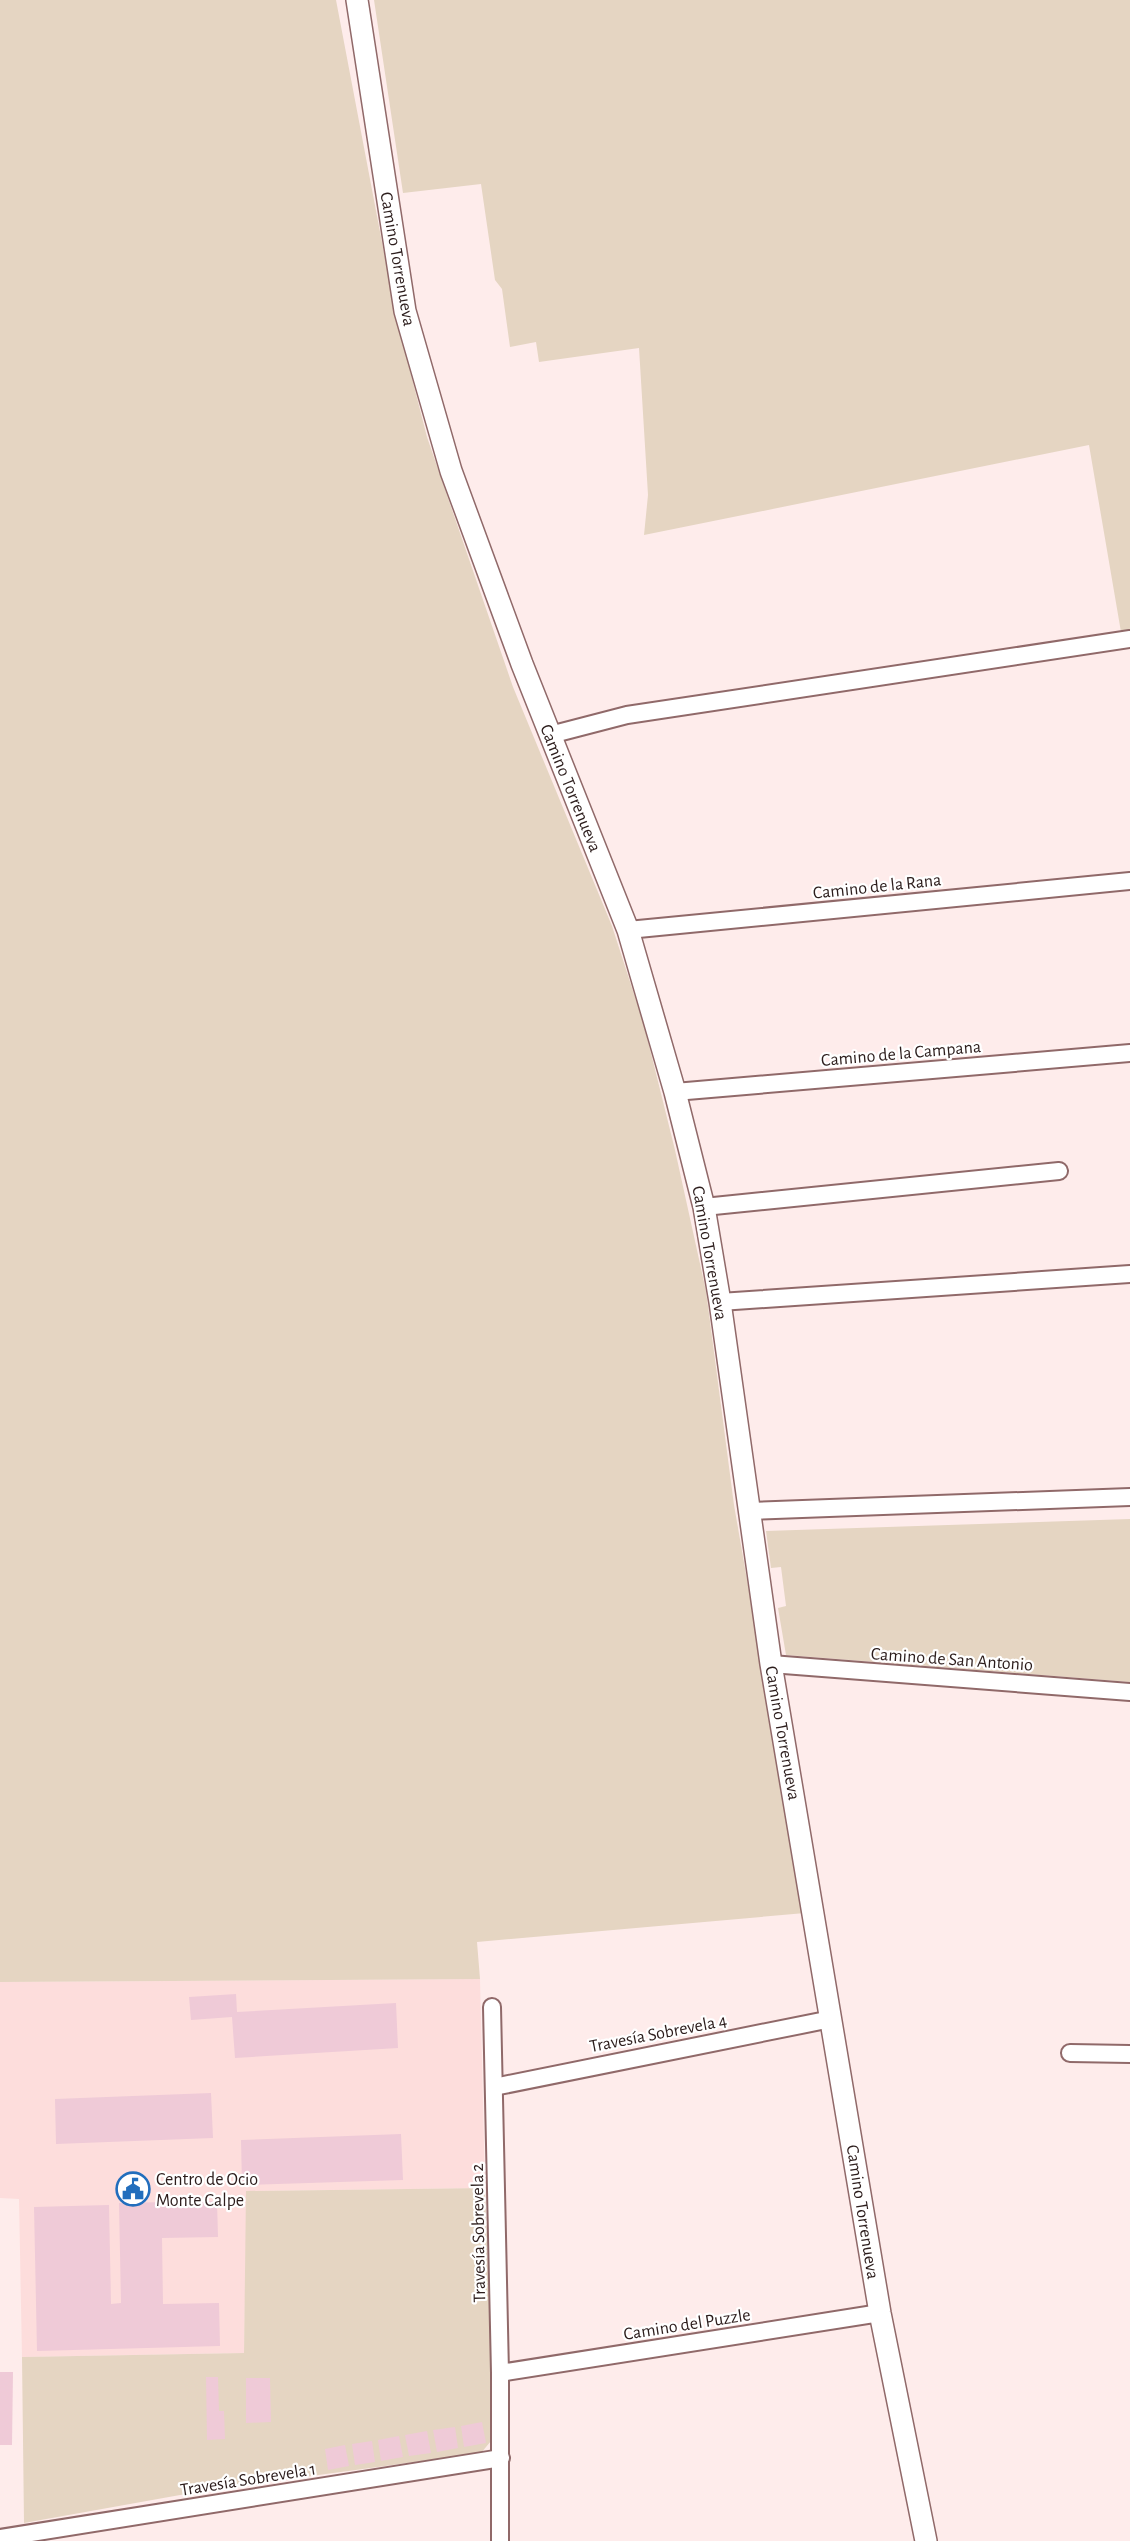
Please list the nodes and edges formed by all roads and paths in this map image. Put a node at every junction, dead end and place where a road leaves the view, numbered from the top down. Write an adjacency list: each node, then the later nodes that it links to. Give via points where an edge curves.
1 (357, 0): 3 (street, Camino Torrenueva, via 405,311 451,471)
2 (1130, 639): 3 (street, via 627,715)
3 (550, 735): 5 (street, Camino Torrenueva)
4 (1130, 881): 5 (street, Camino de la Rana)
5 (628, 930): 7 (street, Camino Torrenueva)
6 (1130, 1053): 7 (street, Camino de la Campana)
7 (675, 1092): 9 (street, Camino Torrenueva)
8 (1059, 1171): 9 (street)
9 (704, 1207): 11 (street, Camino Torrenueva)
10 (1130, 1274): 11 (street)
11 (720, 1302): 13 (street, Camino Torrenueva)
12 (1130, 1497): 13 (street)
13 (749, 1511): 14 (street, Camino Torrenueva)
14 (771, 1664): 15 (street, Camino de San Antonio); 17 (street, Camino Torrenueva)
15 (1130, 1692)
16 (492, 2007): 20 (street, Travesía Sobrevela 2)
17 (831, 2019): 20 (street, Travesía Sobrevela 4); 21 (street, Camino Torrenueva)
18 (1070, 2053): 19 (street)
19 (1130, 2054)
20 (494, 2087): 22 (street, Travesía Sobrevela 2)
21 (880, 2313): 22 (street, Camino del Puzzle); 26 (street, Camino Torrenueva)
22 (500, 2373): 23 (street, Travesía Sobrevela 2)
23 (501, 2458): 24 (street, Travesía Sobrevela 1); 25 (street, Travesía Sobrevela 2)
24 (0, 2538)
25 (500, 2541)
26 (926, 2541)

